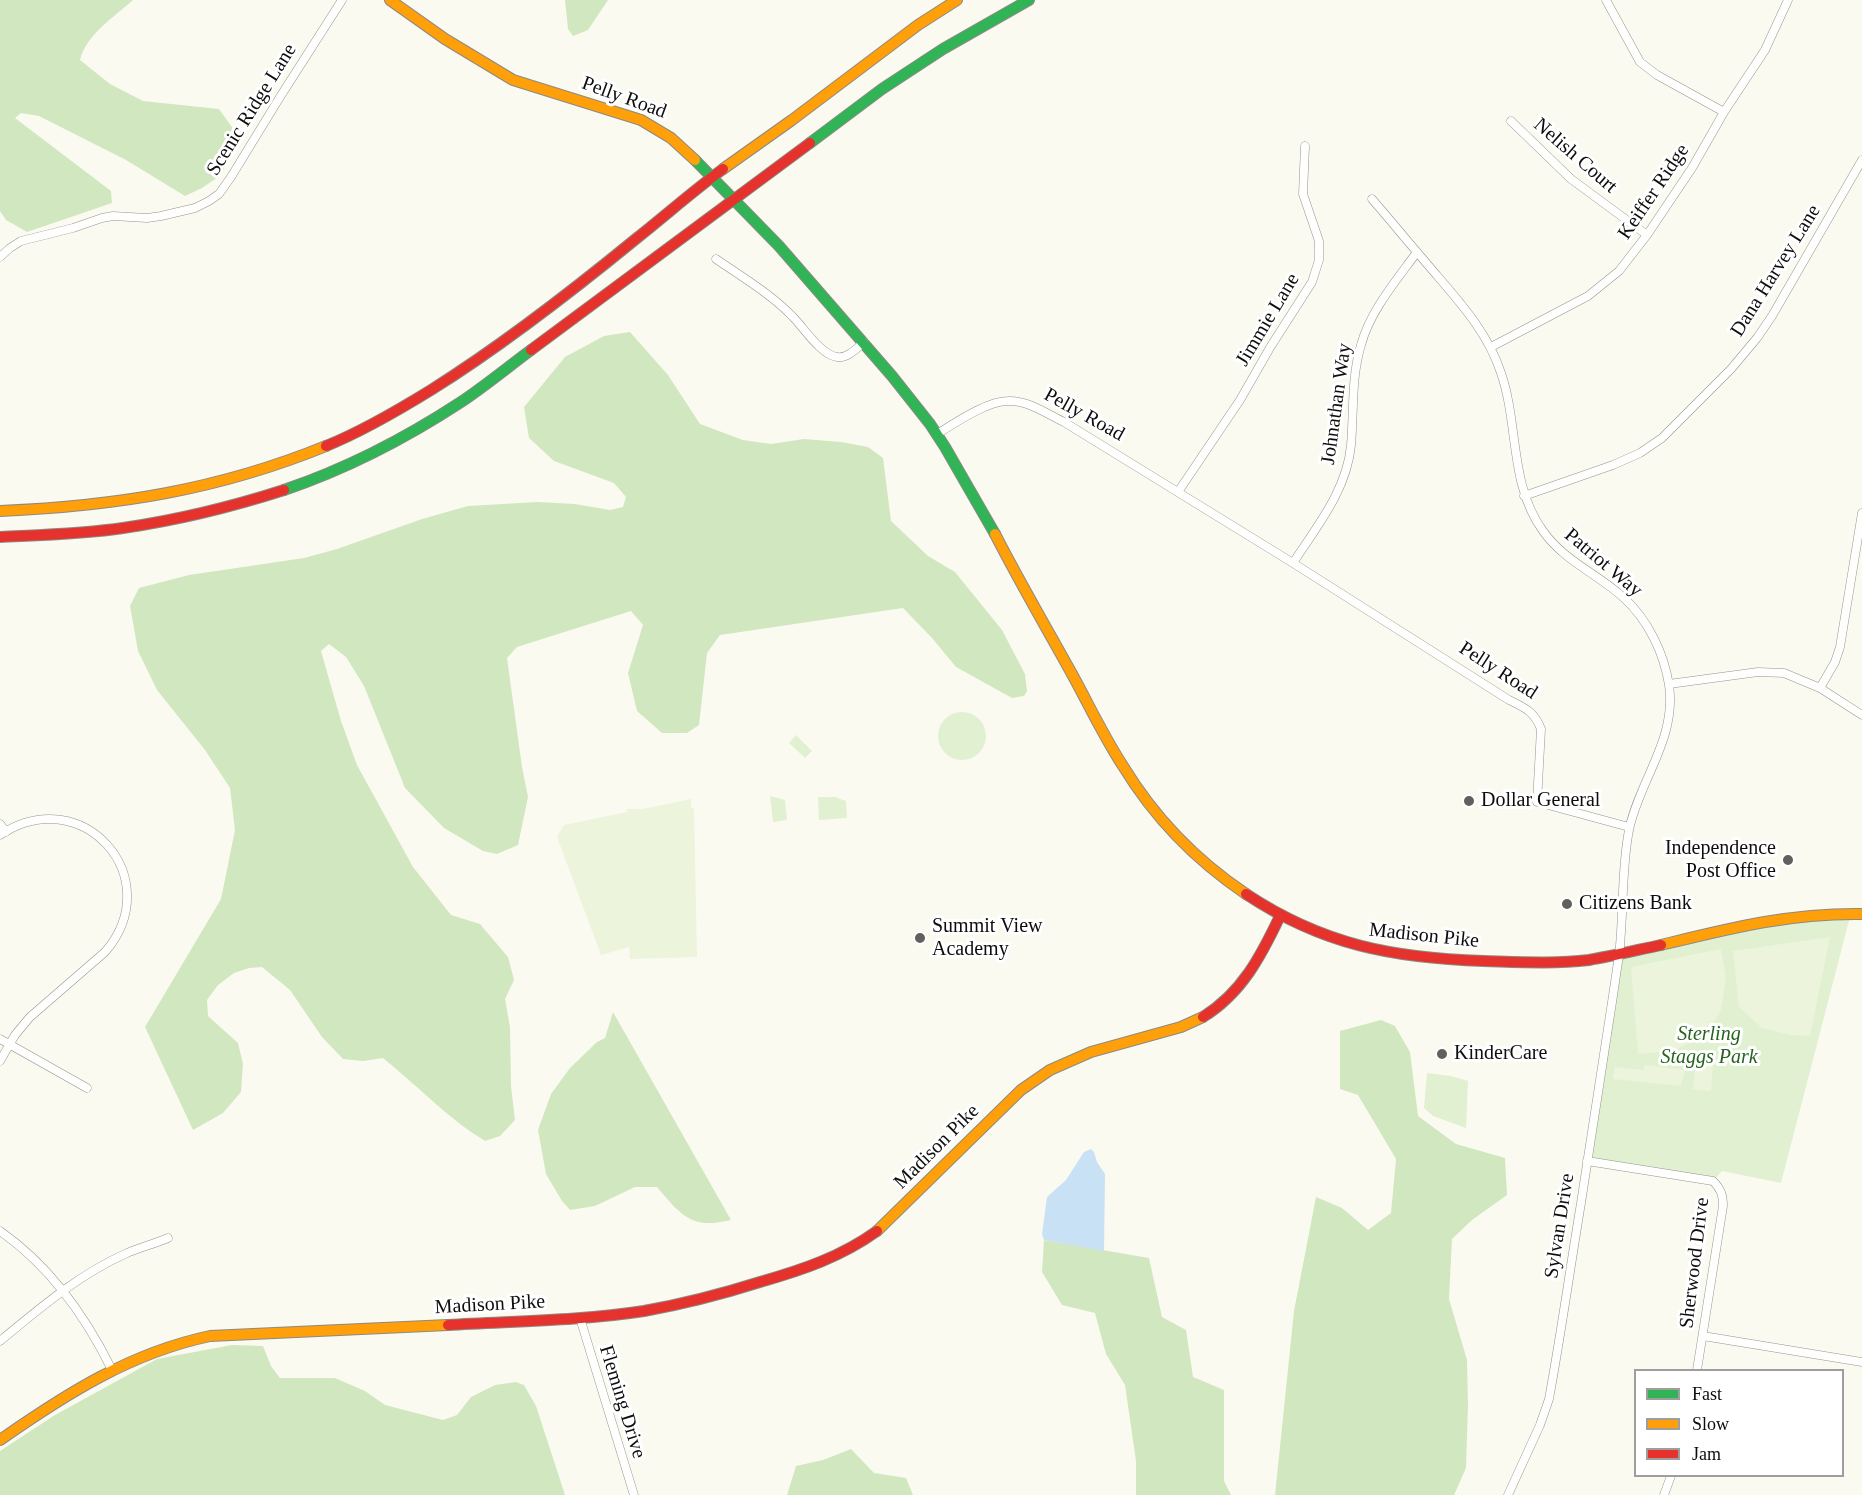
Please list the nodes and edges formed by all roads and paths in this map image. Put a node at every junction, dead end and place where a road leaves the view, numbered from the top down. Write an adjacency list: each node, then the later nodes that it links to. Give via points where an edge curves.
1 (342, 0): 16 (street, Scenic Ridge Lane, via 219,194 195,208 153,218 102,218 21,242)
2 (390, 0): 11 (main road, Pelly Road, via 513,80 662,129)
3 (957, 0): 11 (main road)
4 (1029, 0): 12 (main road, via 882,89)
5 (1606, 0): 7 (street, via 1640,62)
6 (1788, 0): 7 (street, Keiffer Ridge, via 1765,50)
7 (1724, 112): 14 (street, Keiffer Ridge)
8 (1511, 122): 14 (street, Nelish Court, via 1571,179)
9 (1305, 146): 21 (street, Jimmie Lane, via 1303,194 1319,241 1319,260 1312,282)
10 (1862, 160): 22 (street, Dana Harvey Lane, via 1772,316 1731,369 1695,406 1640,453)
11 (712, 177): 12 (main road, Pelly Road); 23 (main road, via 492,349 429,391 335,442 238,477 180,492 92,506)
12 (734, 198): 18 (main road, Pelly Road); 25 (main road, via 462,401 432,421 310,482 267,497 152,524 54,536)
13 (1372, 199): 15 (street, Patriot Way)
14 (1647, 235): 19 (street, Keiffer Ridge, via 1619,271 1588,296)
15 (1417, 252): 19 (street, Patriot Way, via 1460,302); 26 (street, Johnathan Way, via 1368,326 1355,370 1351,447 1342,482)
16 (0, 257)
17 (716, 259): 18 (street, via 776,301 824,350 836,357 845,357)
18 (864, 342): 20 (main road, Pelly Road)
19 (1491, 347): 22 (street, Patriot Way, via 1508,393)
20 (937, 434): 21 (street, Pelly Road, via 982,407 1007,400 1031,405); 34 (main road, via 1138,789 1206,864)
21 (1178, 492): 26 (street, Pelly Road)
22 (1524, 496): 27 (street, Patriot Way, via 1533,516 1556,547 1624,598 1637,613 1651,633)
23 (0, 511)
24 (1862, 513): 28 (street, via 1840,646)
25 (0, 537)
26 (1293, 563): 31 (street, Pelly Road, via 1531,712 1541,729 1537,802)
27 (1669, 684): 28 (street, via 1774,672); 31 (street, Patriot Way, via 1664,739)
28 (1820, 688): 29 (street)
29 (1862, 716)
30 (0, 824): 32 (street)
31 (1629, 827): 35 (street, Patriot Way)
32 (3, 834): 37 (street, via 41,819 85,828 116,856 123,871 127,900 125,918 113,943 30,1017)
33 (1862, 914): 35 (main road, Madison Pike, via 1788,917)
34 (1280, 916): 35 (main road, Madison Pike, via 1356,946 1431,959 1545,962); 44 (main road, Madison Pike, via 1258,960 1229,1000 1195,1023 1091,1052 1050,1070 1021,1090 861,1244 821,1263 726,1292 660,1308)
35 (1619, 954): 40 (street, Sylvan Drive)
36 (0, 1039): 37 (street)
37 (10, 1044): 38 (street); 39 (street)
38 (0, 1061)
39 (87, 1088)
40 (1587, 1161): 45 (street, Sherwood Drive, via 1713,1181 1720,1189 1723,1206); 53 (street, Sylvan Drive, via 1549,1399)
41 (0, 1232): 43 (street, via 41,1265)
42 (168, 1239): 43 (street, via 116,1258)
43 (62, 1291): 46 (street); 49 (street)
44 (580, 1318): 49 (main road, Madison Pike, via 210,1336 163,1347); 52 (street, Fleming Drive)
45 (1703, 1336): 47 (street); 48 (street, Sherwood Drive)
46 (0, 1341)
47 (1862, 1362)
48 (1697, 1369)
49 (112, 1370): 50 (main road, Madison Pike)
50 (0, 1440)
51 (1671, 1477): 54 (street)
52 (634, 1495)
53 (1508, 1495)
54 (1664, 1495)

